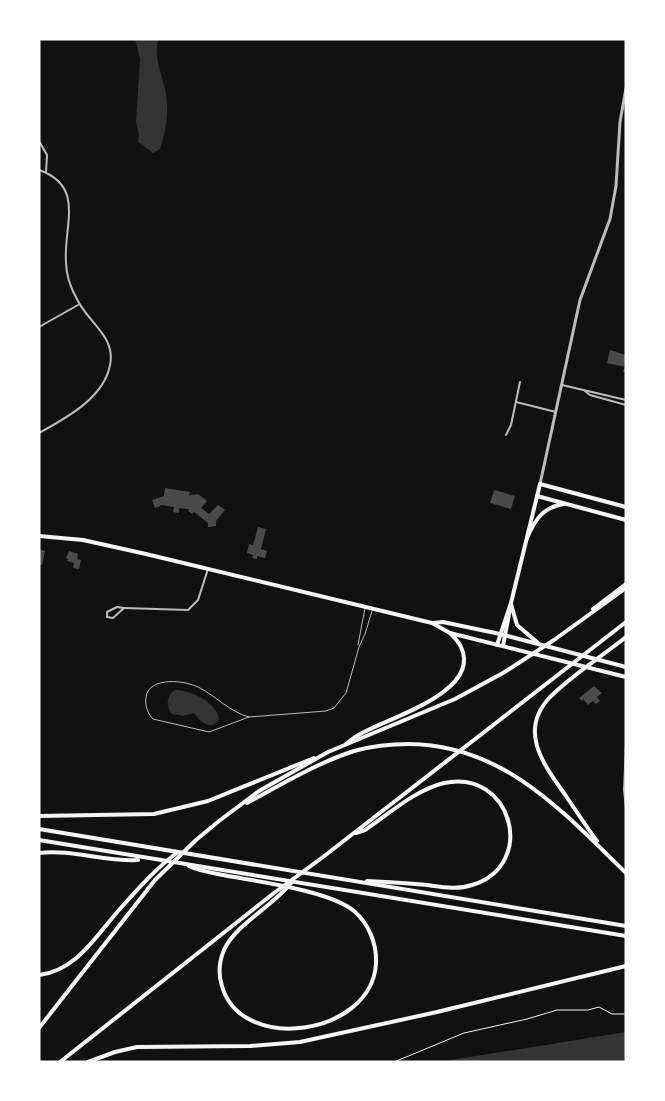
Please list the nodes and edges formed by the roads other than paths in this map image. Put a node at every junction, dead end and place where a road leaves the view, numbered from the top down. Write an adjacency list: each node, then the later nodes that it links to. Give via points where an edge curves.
1 (626, 88): 2 (street)
2 (620, 122): 3 (street); 10 (street, via 610,219 584,286)
3 (626, 123)
4 (39, 141): 6 (street, via 47,155)
5 (39, 170): 6 (street)
6 (46, 172): 7 (street, via 61,185 69,203 66,261)
7 (79, 304): 8 (street); 16 (street, via 106,339 111,352 108,372 77,410)
8 (39, 327)
9 (520, 382): 13 (street)
10 (562, 385): 11 (street); 15 (street)
11 (585, 391): 12 (street); 14 (street)
12 (626, 400)
13 (516, 402): 15 (street); 17 (street)
14 (626, 405)
15 (556, 412): 18 (street)
16 (39, 433)
17 (506, 435)
18 (540, 484): 19 (main road); 21 (main road)
19 (537, 496): 20 (main road); 24 (main road)
20 (568, 504): 22 (main road); 24 (main road, via 541,513)
21 (626, 507)
22 (626, 520)
23 (39, 536): 25 (main road, via 83,540)
24 (527, 538): 28 (main road)
25 (208, 569): 29 (main road); 30 (street, via 198,600 188,610)
26 (626, 584): 34 (main road)
27 (626, 588): 34 (main road)
28 (511, 603): 36 (main road); 37 (main road); 39 (main road, via 518,625)
29 (365, 607): 31 (main road); 42 (lane)
30 (124, 608): 30 (street, via 111,608 107,617 113,618)
31 (373, 609): 33 (main road); 42 (lane)
32 (626, 622): 53 (main road)
33 (432, 623): 35 (main road); 36 (main road)
34 (575, 625): 47 (main road, via 455,699)
35 (450, 633): 40 (main road); 47 (main road, via 463,653 457,680 428,702 357,735)
36 (500, 634): 37 (main road); 40 (main road)
37 (505, 636): 39 (main road); 41 (main road)
38 (626, 637): 56 (main road, via 550,698 536,727 536,748 545,765)
39 (541, 644): 43 (main road)
40 (497, 645): 41 (main road)
41 (503, 646): 44 (main road)
42 (359, 647): 45 (lane, via 346,693 334,708)
43 (626, 667)
44 (626, 677)
45 (249, 717): 45 (lane, via 188,684 159,683 150,688 146,698 153,719 209,732)
46 (626, 744): 49 (street)
47 (342, 747): 48 (main road)
48 (328, 753): 50 (main road, via 259,791); 51 (main road, via 187,807 143,815)
49 (626, 808)
50 (236, 809): 55 (main road); 56 (main road, via 308,770 357,750 401,744 433,746 456,749 497,765 548,800)
51 (39, 816)
52 (39, 828): 62 (main road)
53 (352, 834): 61 (main road); 62 (main road, via 365,830 420,793 457,782 478,786 497,798 508,817 511,834 501,865 474,885 452,888)
54 (39, 840): 58 (main road)
55 (196, 840): 66 (main road, via 148,879 76,959 57,971); 67 (main road, via 155,880)
56 (603, 849): 60 (main road)
57 (39, 853): 58 (main road, via 123,861)
58 (145, 859): 59 (main road)
59 (185, 864): 61 (main road, via 196,870 312,893 330,898 354,911 365,924 376,955 367,992 343,1015 294,1028 246,1017 226,998 219,971 224,949 233,937 275,900); 64 (main road)
60 (626, 873)
61 (295, 877): 68 (main road)
62 (342, 879): 63 (main road)
63 (626, 926)
64 (626, 936)
65 (626, 966): 69 (main road, via 300,1042 137,1047)
66 (39, 975)
67 (39, 1028)
68 (60, 1062)
69 (88, 1062)

